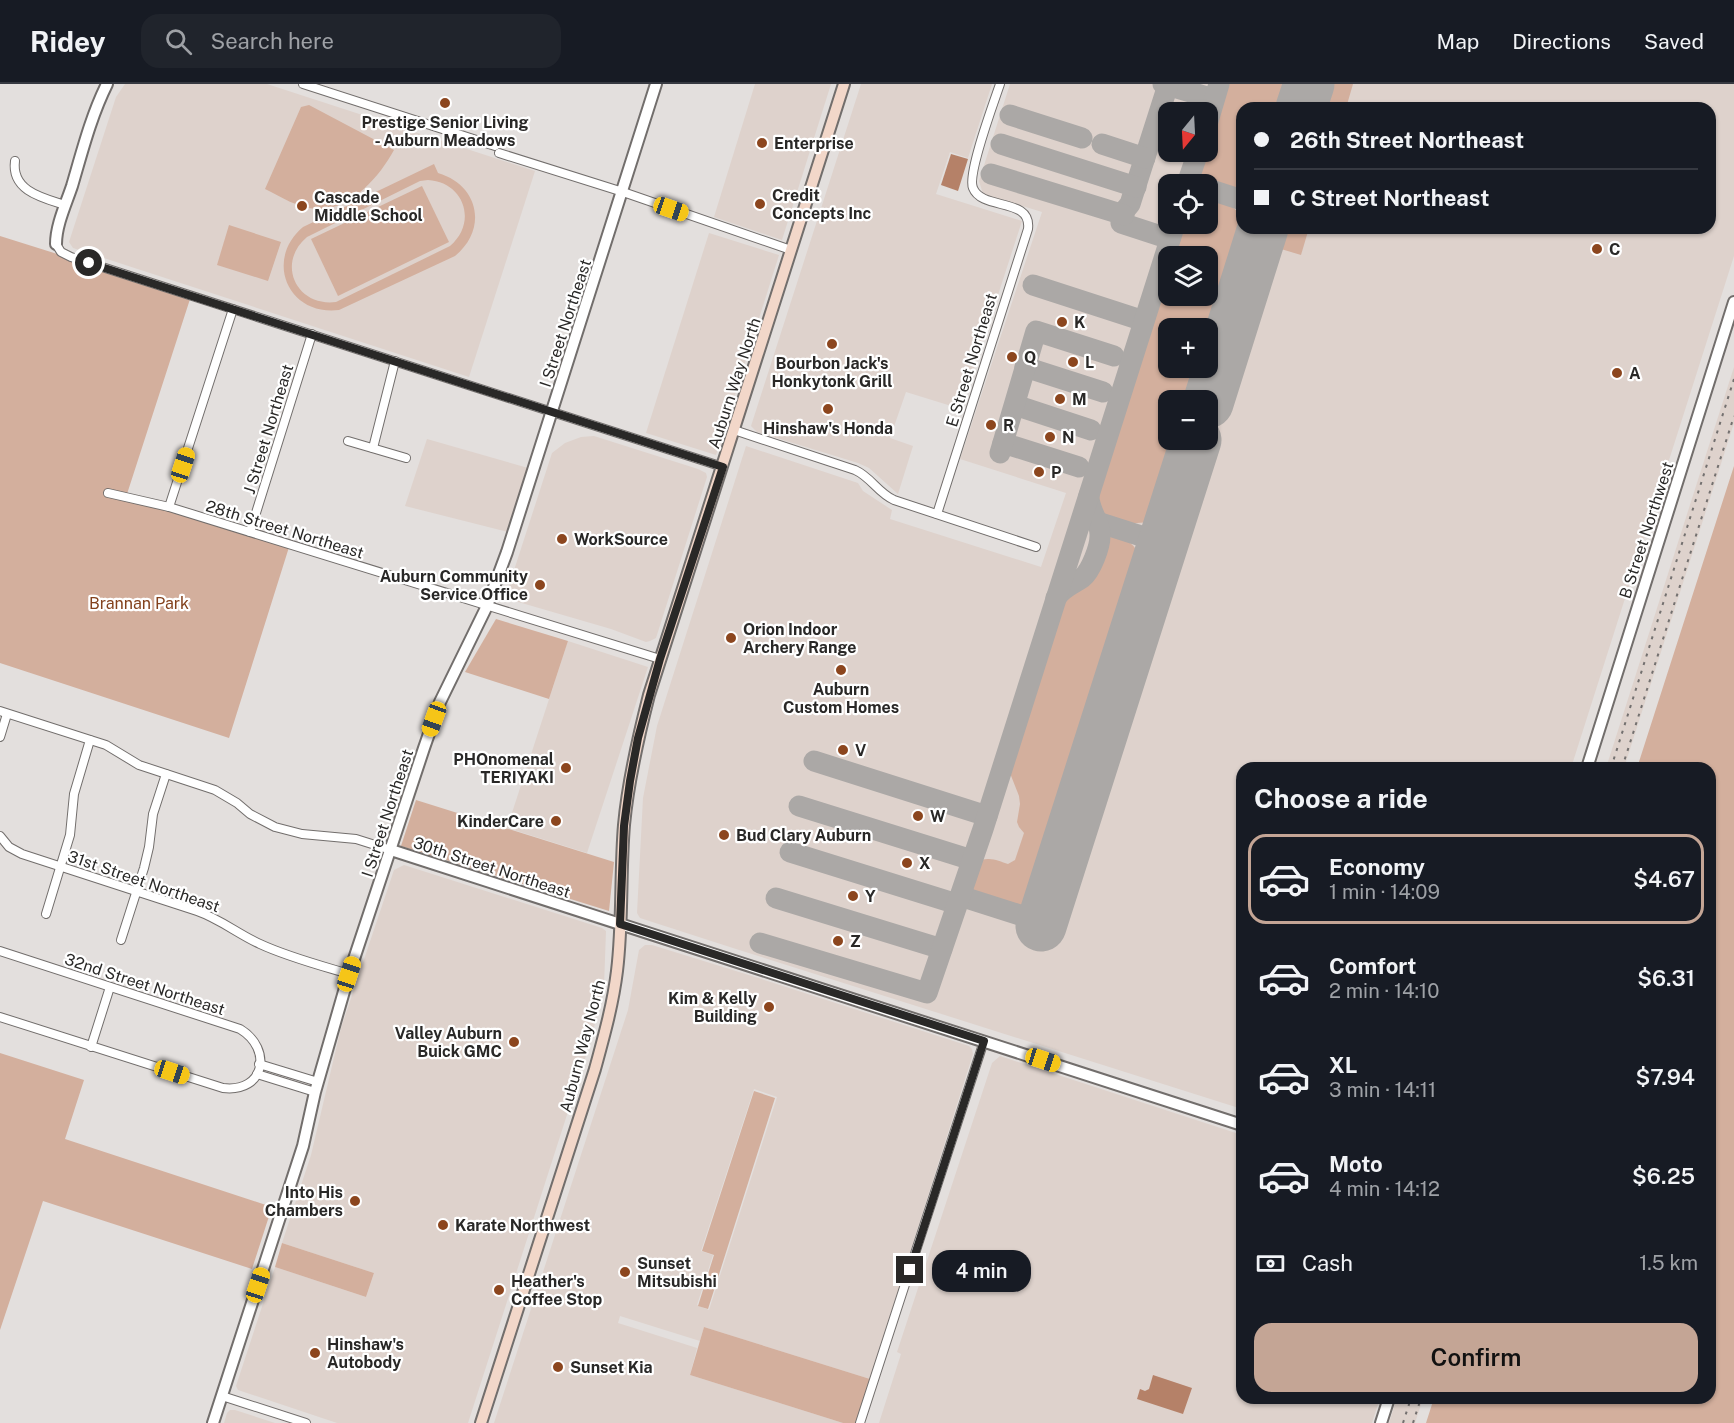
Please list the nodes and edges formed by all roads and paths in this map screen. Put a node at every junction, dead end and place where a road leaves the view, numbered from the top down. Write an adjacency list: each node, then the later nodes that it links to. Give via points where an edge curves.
1 (107, 84): 8 (street)
2 (303, 84): 7 (street)
3 (656, 84): 7 (street, I Street Northeast)
4 (844, 84): 10 (main road, Auburn Way North)
5 (1000, 84): 23 (street, E Street Northeast, via 974,168 972,188 987,201 1020,210 1028,229)
6 (15, 161): 8 (street, via 16,175 26,190)
7 (623, 192): 10 (street); 15 (street, I Street Northeast)
8 (65, 205): 9 (street)
9 (56, 244): 12 (street, via 71,257)
10 (791, 250): 16 (main road, Auburn Way North)
11 (1734, 302): 31 (street, B Street Northwest)
12 (233, 309): 13 (street); 22 (street)
13 (312, 334): 14 (street); 24 (street, J Street Northeast)
14 (395, 361): 15 (street); 18 (street)
15 (552, 411): 20 (street); 26 (street, I Street Northeast)
16 (734, 430): 20 (main road, Auburn Way North); 23 (street, via 855,470 866,475 887,497)
17 (348, 441): 18 (street)
18 (373, 448): 19 (street)
19 (406, 458)
20 (723, 467): 27 (main road, Auburn Way North)
21 (108, 493): 22 (street, 28th Street Northeast)
22 (169, 507): 24 (street, 28th Street Northeast)
23 (937, 514): 25 (street)
24 (250, 532): 26 (street, 28th Street Northeast)
25 (1036, 547)
26 (487, 606): 27 (street, 28th Street Northeast); 34 (street, I Street Northeast, via 440,702)
27 (660, 659): 38 (main road, Auburn Way North, via 630,781)
28 (4, 713): 29 (street); 30 (street, 30th Street Northeast)
29 (0, 737)
30 (90, 740): 32 (street, 30th Street Northeast); 35 (street, via 74,794 70,835)
31 (1589, 762)
32 (166, 774): 34 (street, 30th Street Northeast, via 215,790 275,827 356,839); 36 (street)
33 (0, 835): 35 (street, 31st Street Northeast, via 14,850)
34 (391, 850): 38 (street, 30th Street Northeast); 41 (street, I Street Northeast)
35 (61, 866): 36 (street, 31st Street Northeast); 37 (street)
36 (137, 891): 39 (street); 41 (street, 31st Street Northeast, via 209,915 278,952)
37 (46, 914)
38 (620, 924): 44 (street, 30th Street Northeast); 54 (main road, Auburn Way North, via 615,983 601,1047)
39 (121, 940)
40 (0, 951): 42 (street, 32nd Street Northeast)
41 (349, 974): 48 (street, I Street Northeast)
42 (110, 987): 45 (street); 46 (street, 32nd Street Northeast, via 240,1029 256,1043)
43 (0, 1017): 45 (street)
44 (984, 1041): 49 (street, 30th Street Northeast); 55 (street)
45 (91, 1047): 47 (street, via 223,1088 251,1084)
46 (259, 1064): 47 (street); 48 (street)
47 (257, 1074): 48 (street)
48 (317, 1087): 50 (street, I Street Northeast, via 303,1146)
49 (1236, 1123)
50 (222, 1395): 52 (street, I Street Northeast); 53 (street)
51 (1387, 1404): 56 (street)
52 (213, 1423)
53 (306, 1423)
54 (481, 1423)
55 (860, 1423)
56 (1381, 1423)

